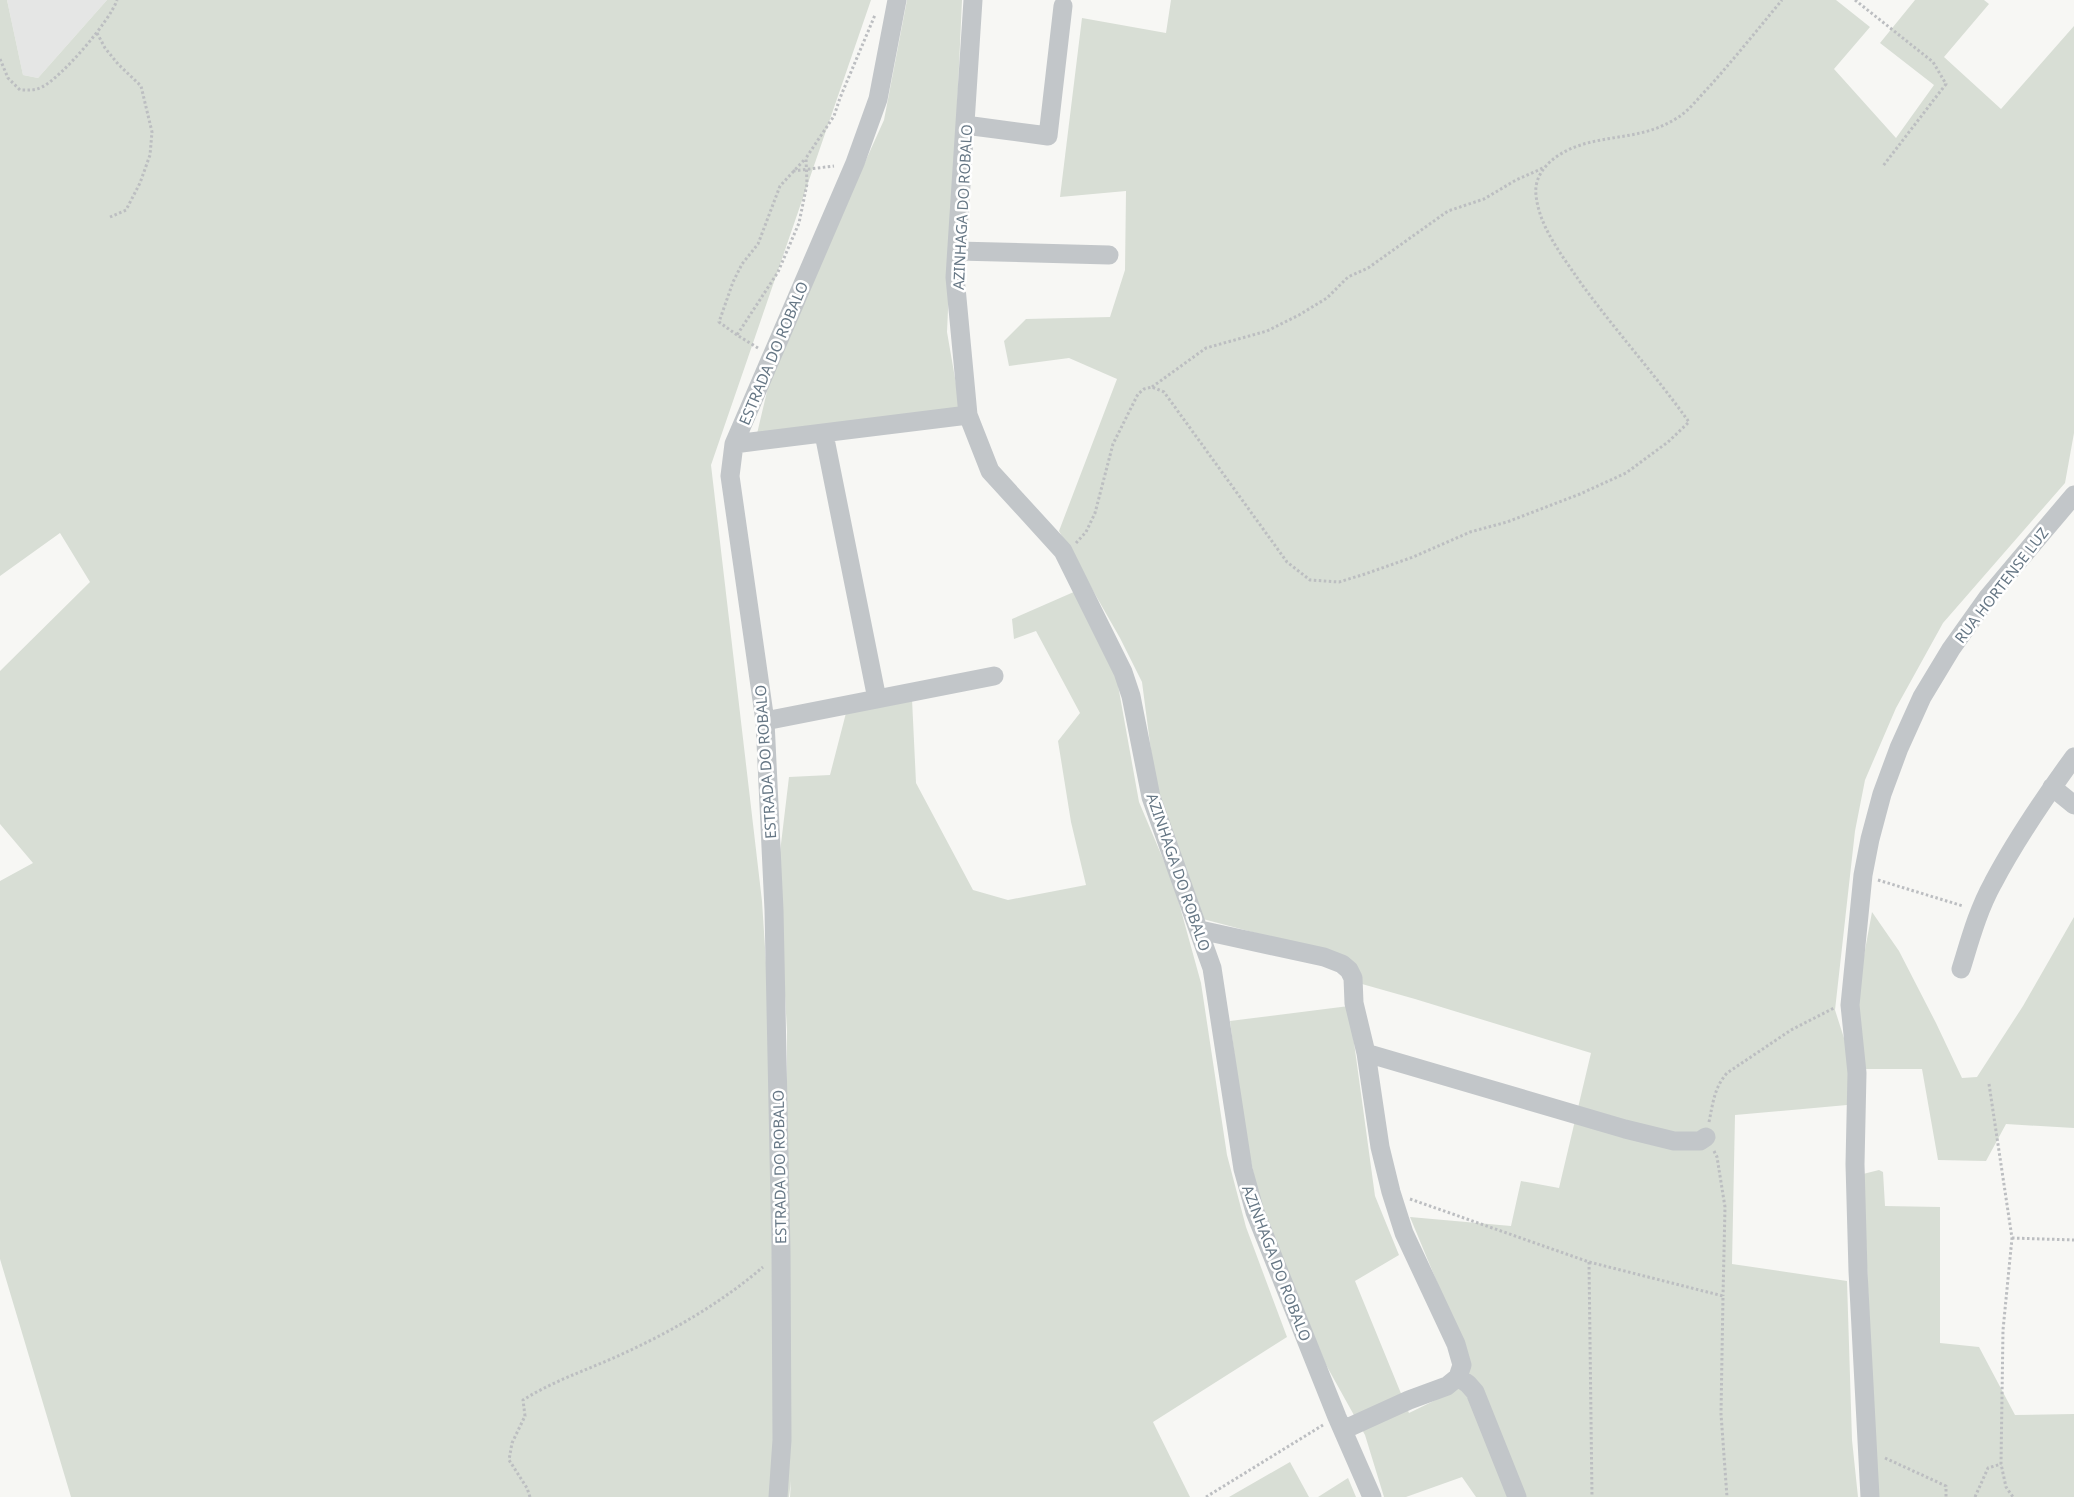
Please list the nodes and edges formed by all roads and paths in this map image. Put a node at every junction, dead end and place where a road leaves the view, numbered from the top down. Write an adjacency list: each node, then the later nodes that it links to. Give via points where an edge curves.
1 (117, 0): 8 (path)
2 (897, 0): 12 (street, ESTRADA DO ROBALO, via 878,99)
3 (973, 0): 10 (street, AZINHAGA DO ROBALO)
4 (1782, 0): 14 (path, via 1722,73 1678,118 1656,130 1585,142 1559,155)
5 (1855, 0): 13 (path, via 1933,62 1946,84)
6 (1063, 6): 10 (street, via 1048,136)
7 (877, 9): 11 (path, via 834,116)
8 (97, 33): 9 (path, via 57,77 33,91 20,90 8,78); 17 (path, via 118,64 141,86 152,132 150,155 140,183 126,210)
9 (0, 59)
10 (965, 125): 18 (street, AZINHAGA DO ROBALO)
11 (806, 158): 15 (path); 16 (path)
12 (855, 163): 15 (path); 21 (street, ESTRADA DO ROBALO)
13 (1882, 166)
14 (1544, 168): 22 (path, via 1484,199 1448,211 1368,268 1348,277 1327,298 1299,315 1267,331 1206,348); 22 (path, via 1538,178 1536,194 1540,214 1557,248 1605,316 1690,422 1626,473 1580,494 1470,532 1365,574 1338,582 1310,580 1287,562 1164,392)
15 (806, 170): 16 (path); 20 (path, via 807,184 799,223 778,272)
16 (793, 172): 20 (path, via 780,186 758,244 742,264 724,303 719,322)
17 (110, 217)
18 (957, 251): 19 (street); 23 (street, AZINHAGA DO ROBALO, via 955,277)
19 (1109, 255)
20 (737, 335): 21 (path)
21 (772, 355): 25 (street, ESTRADA DO ROBALO)
22 (1152, 388): 27 (path, via 1138,394 1113,444 1086,532)
23 (968, 415): 24 (street); 27 (street, AZINHAGA DO ROBALO, via 990,471)
24 (824, 434): 25 (street); 29 (street)
25 (734, 444): 30 (street, ESTRADA DO ROBALO, via 730,476)
26 (2074, 496): 34 (street, RUA HORTENSE LUZ, via 1988,597 1922,697 1882,794)
27 (1063, 551): 36 (street, AZINHAGA DO ROBALO, via 1123,672 1131,696 1151,797)
28 (994, 676): 29 (street)
29 (876, 699): 30 (street)
30 (765, 721): 45 (street, ESTRADA DO ROBALO, via 774,910)
31 (2074, 757): 32 (street)
32 (2052, 787): 33 (street); 35 (street, via 1992,883)
33 (2074, 805)
34 (1863, 876): 35 (path); 38 (street, RUA HORTENSE LUZ)
35 (1980, 911): 37 (street)
36 (1200, 930): 39 (street, via 1324,957 1349,970 1354,978 1354,1003); 49 (street, AZINHAGA DO ROBALO, via 1212,968 1242,1169 1255,1212)
37 (1961, 969)
38 (1850, 1005): 41 (path, via 1824,1012 1791,1030 1727,1073 1715,1091); 50 (street, RUA HORTENSE LUZ, via 1857,1073 1855,1164)
39 (1366, 1053): 41 (street, via 1641,1133 1688,1142); 42 (street, via 1380,1147)
40 (1989, 1084): 43 (path)
41 (1706, 1137): 47 (path, via 1717,1156 1725,1207)
42 (1391, 1192): 46 (path); 48 (street, via 1404,1232 1456,1344 1462,1365)
43 (2012, 1238): 44 (path); 51 (path, via 2003,1330)
44 (2074, 1240)
45 (781, 1251): 52 (path, via 718,1301 676,1327 544,1387 523,1400 525,1416 512,1444 509,1460); 53 (street, ESTRADA DO ROBALO, via 782,1440)
46 (1589, 1262): 47 (path); 57 (path)
47 (1723, 1296): 58 (path, via 1721,1414)
48 (1458, 1377): 49 (street, via 1446,1386); 56 (street, via 1475,1392)
49 (1340, 1423): 54 (path); 55 (street, AZINHAGA DO ROBALO)
50 (1867, 1449): 59 (street, RUA HORTENSE LUZ); 60 (path, via 1946,1486)
51 (2001, 1464): 61 (path, via 1988,1468); 62 (path, via 2006,1487)
52 (530, 1497)
53 (778, 1497)
54 (1206, 1497)
55 (1372, 1497)
56 (1517, 1497)
57 (1592, 1497)
58 (1727, 1497)
59 (1870, 1497)
60 (1946, 1497)
61 (1975, 1497)
62 (2013, 1497)

